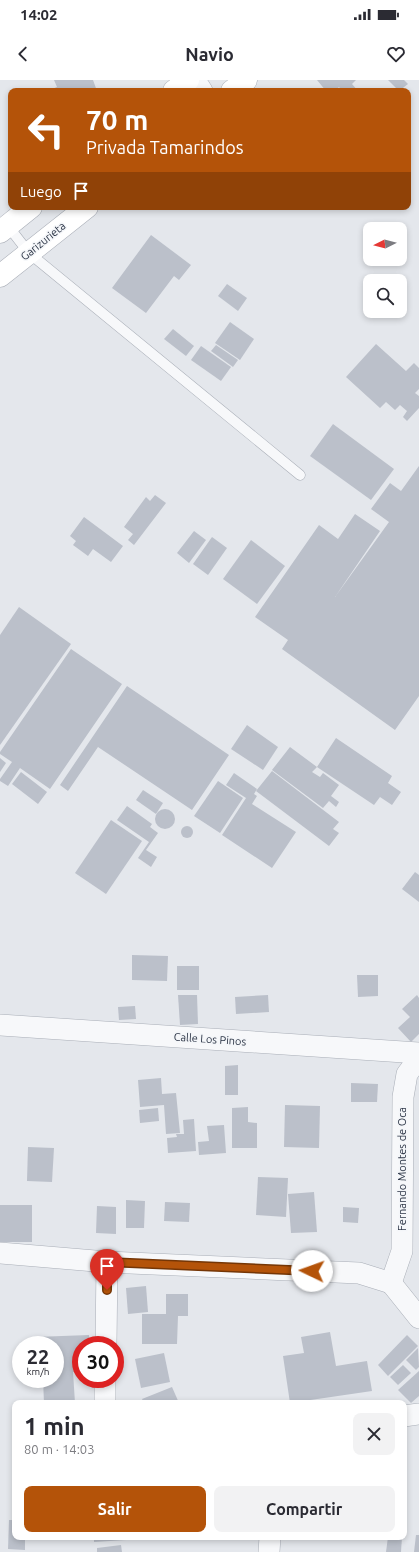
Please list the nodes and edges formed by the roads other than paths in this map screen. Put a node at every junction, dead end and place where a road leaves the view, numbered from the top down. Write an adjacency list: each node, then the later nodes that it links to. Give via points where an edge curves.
1 (188, 80): 3 (main road)
2 (246, 80): 4 (main road)
3 (178, 88)
4 (236, 88)
5 (27, 210): 7 (main road)
6 (83, 210): 8 (main road, Garizurieta)
7 (4, 229): 8 (lane)
8 (29, 252): 9 (main road, Garizurieta); 10 (lane)
9 (0, 276)
10 (300, 475)
11 (0, 1025): 12 (street, Calle Los Pinos)
12 (419, 1053)
13 (419, 1058): 16 (street, Fernando Montes de Oca, via 407,1074 403,1097 402,1251)
14 (0, 1253): 15 (street)
15 (107, 1262): 16 (street, via 359,1273); 18 (street)
16 (391, 1283): 17 (street)
17 (419, 1318)
18 (106, 1336)
19 (105, 1388): 20 (street)
20 (105, 1400)
21 (419, 1414): 22 (street)
22 (407, 1416)
23 (270, 1540): 24 (street)
24 (269, 1552)

